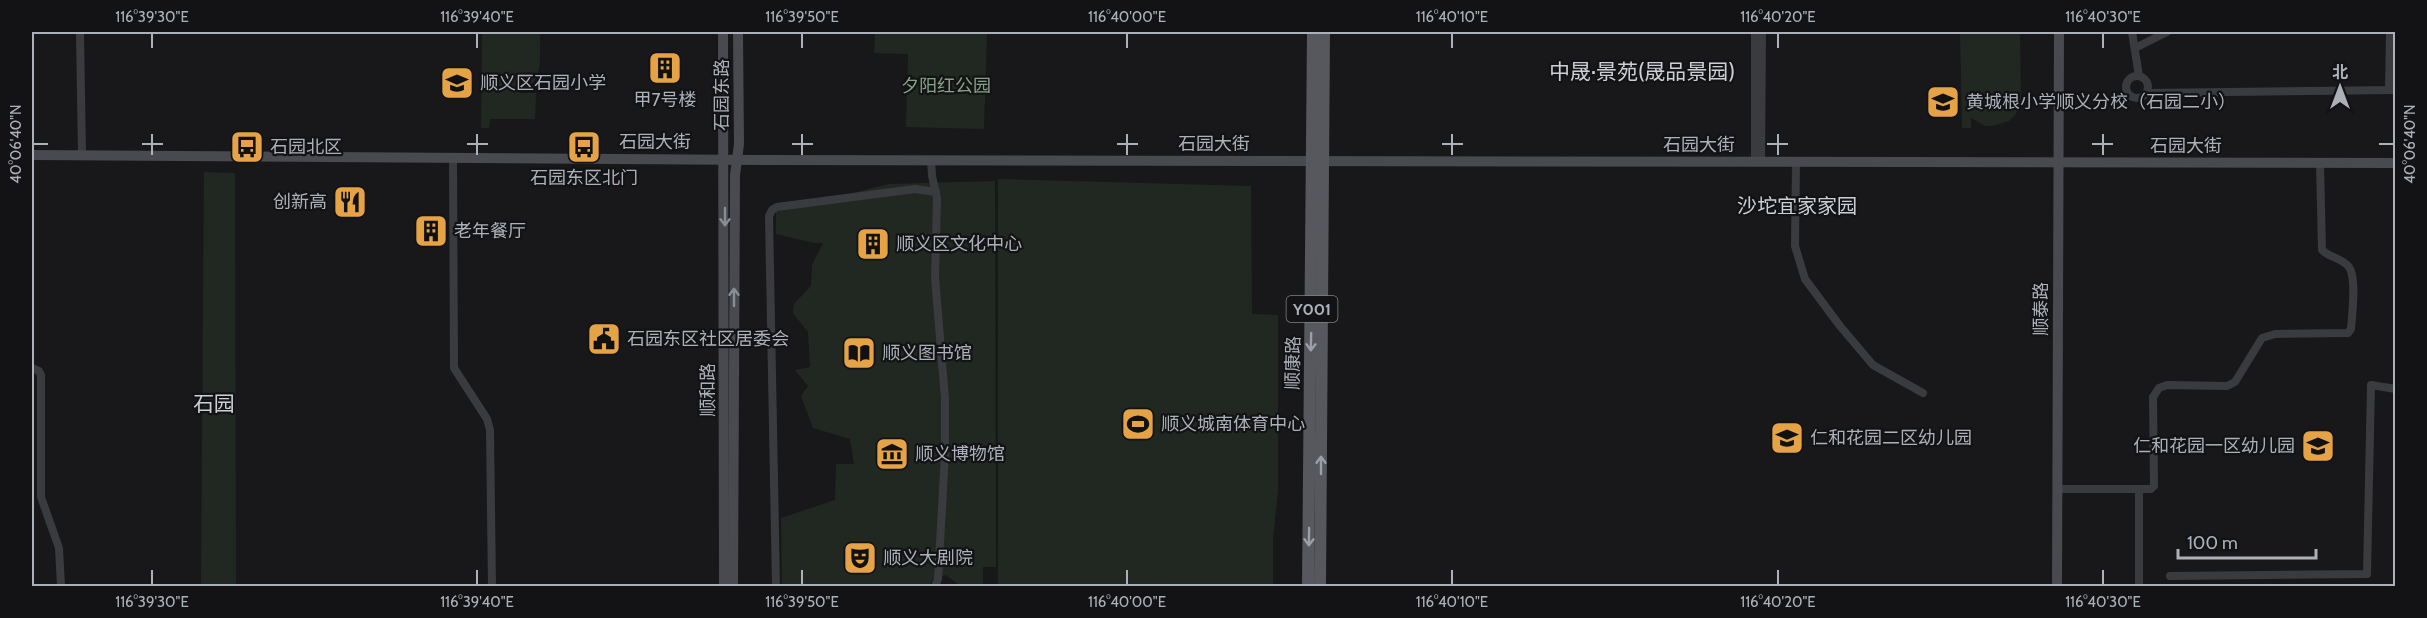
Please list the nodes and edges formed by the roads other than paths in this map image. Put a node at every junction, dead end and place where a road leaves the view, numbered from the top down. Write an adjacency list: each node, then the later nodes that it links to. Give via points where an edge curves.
1 (80, 32): 17 (street)
2 (723, 32): 19 (street, 石园东路)
3 (738, 32): 20 (street, 石园东路)
4 (1313, 32): 22 (main road, 顺康路 / Y001)
5 (1324, 32): 22 (main road, 顺康路)
6 (1755, 32): 23 (street)
7 (1762, 32): 23 (street)
8 (2059, 32): 25 (street, 顺泰路)
9 (2132, 32): 12 (street)
10 (2167, 32): 12 (street)
11 (2390, 32): 14 (street)
12 (2135, 48): 13 (street)
13 (2139, 76): 15 (street, via 2146,81); 15 (street, via 2129,78 2127,93 2137,98)
14 (2392, 90): 15 (street)
15 (2146, 93)
16 (32, 155): 17 (street, 石园大街)
17 (82, 155): 18 (street, 石园大街)
18 (453, 158): 19 (street, 石园大街); 37 (street, via 454,368 490,430)
19 (724, 158): 20 (street, 石园大街); 38 (street, 顺和路, one-way to 38)
20 (737, 159): 21 (street, 石园大街); 39 (street, 顺和路, one-way to 20)
21 (930, 160): 22 (street, 石园大街); 28 (street, via 926,183); 29 (street)
22 (1318, 161): 23 (street, 石园大街); 42 (main road, 顺康路 / Y001, one-way to 42); 43 (main road, 顺康路, one-way to 22)
23 (1758, 162): 24 (street, 石园大街)
24 (1796, 162): 25 (street, 石园大街); 32 (street, via 1795,246 1806,279 1873,365)
25 (2058, 162): 26 (street, 石园大街); 33 (street, 顺泰路)
26 (2320, 163): 27 (street, 石园大街); 34 (street, via 2322,250 2350,268 2351,329 2348,333 2275,334 2262,338 2235,382 2228,386 2158,388 2153,397 2154,486)
27 (2396, 163)
28 (915, 189): 29 (street); 40 (street, via 777,207 769,216)
29 (936, 192): 41 (street, via 934,277 945,399 945,454)
30 (32, 368): 36 (street, via 41,375 41,497 59,548)
31 (2396, 389): 35 (street, via 2371,385 2367,574)
32 (1923, 393)
33 (2057, 489): 34 (street); 44 (street, 顺泰路)
34 (2139, 489): 45 (street)
35 (2170, 576)
36 (61, 586)
37 (492, 586)
38 (724, 586)
39 (733, 586)
40 (776, 586)
41 (935, 586)
42 (1308, 586)
43 (1320, 586)
44 (2056, 586)
45 (2139, 586)

